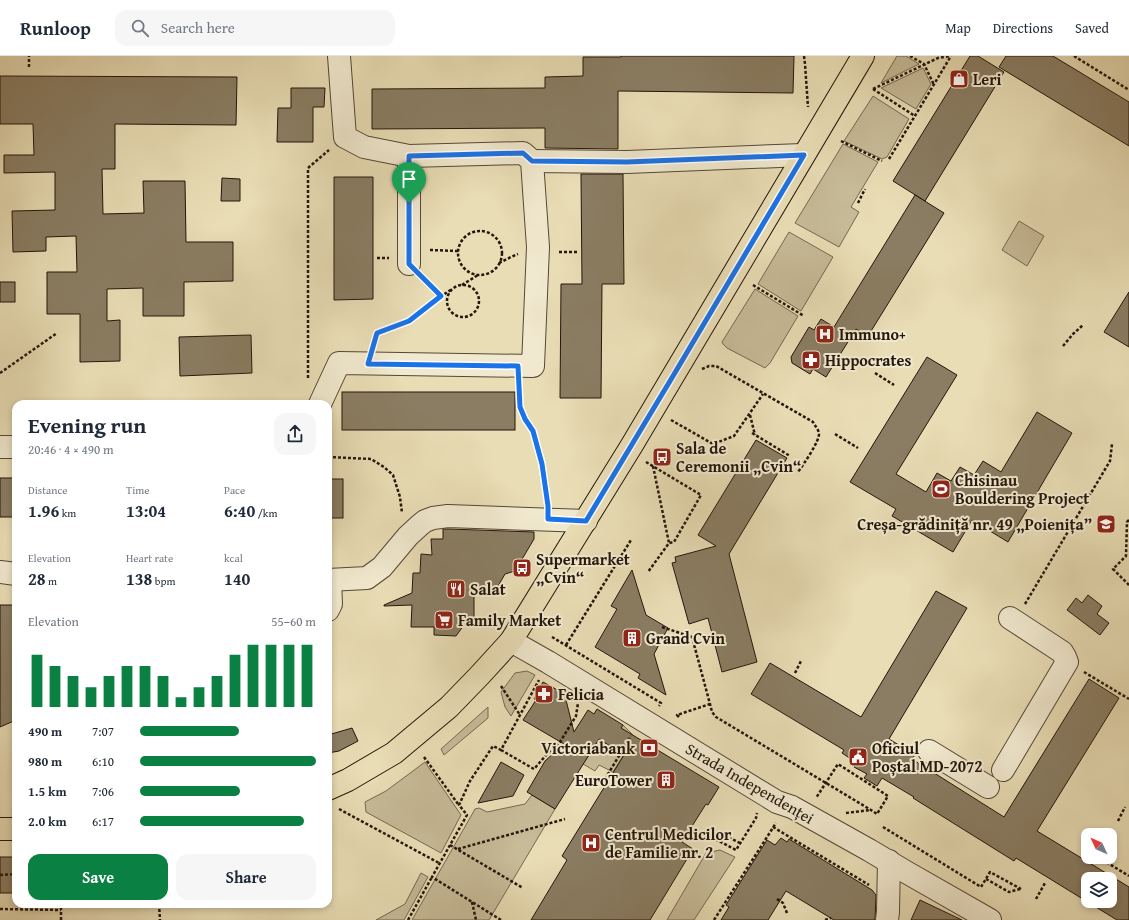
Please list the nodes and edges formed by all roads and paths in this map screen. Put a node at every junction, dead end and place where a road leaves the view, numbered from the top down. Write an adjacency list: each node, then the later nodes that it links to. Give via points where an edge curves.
1 (29, 56): 9 (path)
2 (339, 56): 14 (street)
3 (804, 56): 12 (path)
4 (863, 56): 16 (main road)
5 (910, 56): 8 (path)
6 (950, 56): 8 (path); 10 (path)
7 (1074, 56): 11 (path)
8 (924, 64): 10 (path); 13 (path, via 873,89)
9 (29, 67)
10 (934, 85): 13 (path)
11 (1129, 90)
12 (808, 108)
13 (915, 116): 18 (path)
14 (345, 137): 17 (street, via 364,147); 39 (path, via 308,168)
15 (841, 141): 20 (path)
16 (804, 155): 19 (street, via 627,162); 59 (main road)
17 (409, 156): 19 (street, via 523,153); 24 (street)
18 (889, 159)
19 (532, 161): 35 (street, via 538,247 533,366)
20 (882, 161)
21 (865, 189): 22 (path)
22 (858, 203)
23 (458, 251): 24 (path); 25 (path, via 460,263 464,268); 25 (path, via 468,234 481,231 494,236 501,247 499,264 488,273)
24 (409, 257): 29 (path)
25 (478, 274): 26 (path)
26 (462, 285): 28 (path); 28 (path, via 471,287 479,298 475,312 467,317 456,316 448,309 446,298)
27 (753, 285): 30 (path)
28 (452, 289): 29 (path)
29 (441, 296): 34 (path, via 409,321 377,333)
30 (804, 316)
31 (1083, 325): 33 (path)
32 (57, 333): 37 (path)
33 (1063, 346)
34 (368, 364): 35 (street); 42 (street, via 339,363)
35 (518, 366): 57 (path, via 520,407 533,431 542,464)
36 (702, 369): 41 (path, via 716,366)
37 (0, 373)
38 (875, 373): 40 (path)
39 (308, 380)
40 (894, 385)
41 (763, 394): 43 (path); 56 (path, via 813,422 817,428 817,441)
42 (322, 400)
43 (750, 414): 44 (path, via 734,436 713,444); 47 (path)
44 (671, 420)
45 (752, 433): 47 (path)
46 (835, 434): 51 (path)
47 (755, 435): 52 (path)
48 (1112, 444): 68 (path, via 1110,461)
49 (0, 447): 50 (street)
50 (12, 447)
51 (858, 448)
52 (790, 456)
53 (332, 457): 60 (path, via 371,460 393,476 400,497)
54 (646, 462): 55 (path)
55 (653, 466): 62 (path); 62 (path, via 701,495 674,542)
56 (798, 472)
57 (548, 519): 59 (street); 60 (street, via 448,516 433,518 425,521)
58 (1129, 520): 67 (path, via 1126,556 1113,569)
59 (586, 521): 72 (main road)
60 (405, 540): 66 (street, via 382,567 367,578)
61 (630, 540): 73 (path)
62 (669, 543): 64 (path)
63 (0, 572): 65 (street)
64 (648, 572)
65 (12, 574)
66 (332, 580)
67 (1129, 585)
68 (1035, 588)
69 (1010, 618): 76 (street, via 1062,652)
70 (662, 627): 81 (path, via 692,637)
71 (552, 637): 73 (path)
72 (511, 641): 75 (street, Strada Independenței); 91 (main road, via 449,707 394,753)
73 (566, 646): 82 (path, via 661,703)
74 (802, 661): 77 (path)
75 (548, 662): 83 (path); 108 (street, Strada Independenței, via 777,802 792,807)
76 (1067, 662): 80 (path); 89 (street)
77 (794, 673)
78 (501, 686): 83 (path)
79 (578, 697): 86 (path, via 576,716 560,742 534,769)
80 (1129, 699)
81 (710, 704): 84 (path); 93 (path, via 716,717 783,758 797,766 824,782 830,786 871,810 877,814 888,796 838,764 830,777 826,783)
82 (657, 710)
83 (520, 715): 86 (path)
84 (677, 715)
85 (630, 738): 90 (path)
86 (500, 750): 94 (path, via 493,746 470,780)
87 (929, 751): 92 (street)
88 (424, 757): 94 (path)
89 (1003, 770)
90 (605, 779)
91 (332, 787)
92 (988, 788)
93 (814, 802)
94 (458, 805): 106 (path, via 466,815)
95 (1125, 808): 99 (path)
96 (339, 809): 109 (path)
97 (758, 811): 105 (path)
98 (565, 818): 107 (path)
99 (1118, 821)
100 (883, 827): 115 (path, via 981,887)
101 (0, 829): 102 (main road)
102 (12, 829)
103 (705, 839): 104 (path)
104 (719, 841): 105 (path, via 736,850); 105 (path, via 722,834)
105 (740, 843)
106 (450, 845): 107 (path); 109 (path)
107 (458, 849): 117 (path)
108 (888, 861): 121 (street); 134 (street, Strada Independenței)
109 (439, 863): 114 (path)
110 (1109, 864): 113 (path)
111 (12, 874): 112 (path)
112 (0, 875)
113 (1129, 876)
114 (432, 877): 120 (path); 129 (path)
115 (986, 878): 115 (path, via 1008,892 1021,889 990,872)
116 (1045, 883): 119 (path)
117 (523, 888)
118 (777, 899): 125 (path, via 783,903)
119 (1036, 899)
120 (472, 902): 130 (path); 131 (path)
121 (882, 902): 132 (path, via 773,827)
122 (159, 908): 128 (path)
123 (0, 909): 124 (path)
124 (61, 910): 127 (path)
125 (787, 913)
126 (831, 918): 133 (path)
127 (61, 920)
128 (160, 920)
129 (408, 920)
130 (476, 920)
131 (502, 920)
132 (714, 920)
133 (826, 920)
134 (990, 920)

